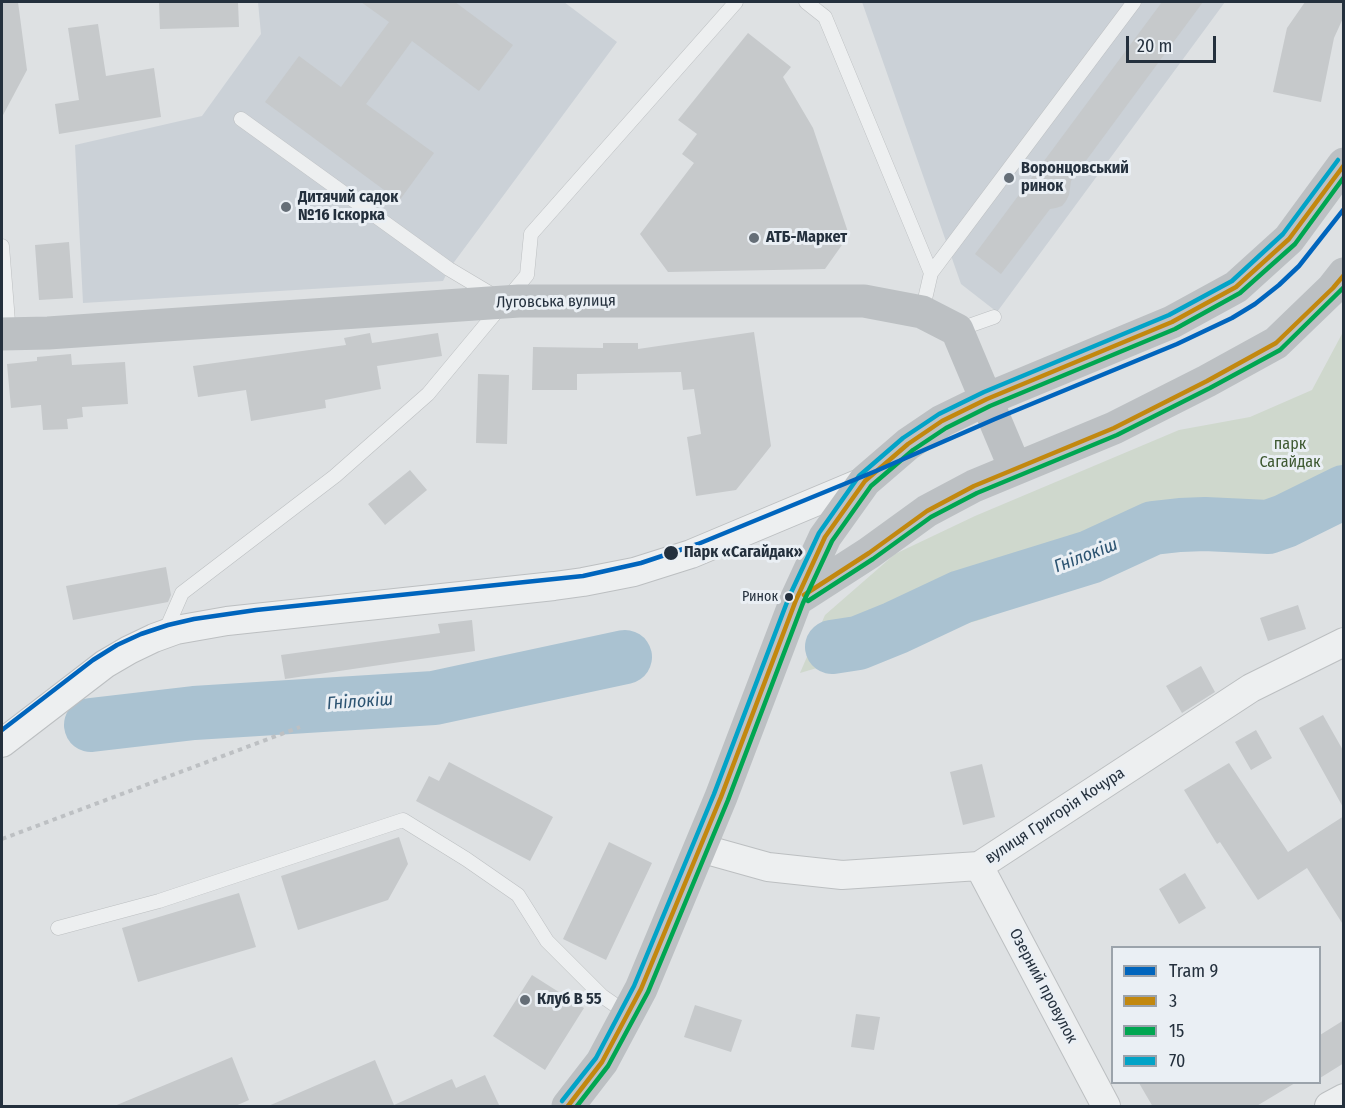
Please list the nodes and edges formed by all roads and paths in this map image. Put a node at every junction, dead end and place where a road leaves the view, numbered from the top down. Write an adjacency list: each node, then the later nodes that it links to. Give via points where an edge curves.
1 (736, 2): 9 (lane, via 531,234 527,275)
2 (806, 2): 7 (lane, via 825,17)
3 (1134, 2): 7 (lane)
4 (241, 119): 9 (lane, via 449,269)
5 (1344, 164): 14 (main road, via 1289,239 1236,287 1172,322)
6 (2, 246): 13 (lane)
7 (931, 273): 10 (lane)
8 (1344, 274): 15 (main road, via 1276,343 1114,428)
9 (505, 302): 10 (main road, Луговська вулиця, via 864,301); 13 (main road, Луговська вулиця); 18 (lane, via 428,394 335,476 182,593 168,625)
10 (922, 312): 12 (main road, Луговська вулиця)
11 (994, 317): 12 (lane)
12 (957, 330): 14 (main road)
13 (5, 334)
14 (987, 399): 15 (main road); 16 (main road, via 942,421 908,444)
15 (1015, 468): 17 (main road, via 927,511)
16 (865, 482): 17 (main road, via 825,537); 18 (street, via 691,554 634,572 554,586 218,623)
17 (796, 600): 23 (main road)
18 (154, 638): 21 (street, via 105,664)
19 (1344, 642): 24 (street, вулиця Григорія Кочура, via 1251,688)
20 (300, 727): 22 (path)
21 (2, 743)
22 (2, 839)
23 (700, 848): 24 (street, вулиця Григорія Кочура, via 768,867 842,875); 26 (main road)
24 (980, 866): 29 (street, Озерний провулок)
25 (57, 928): 26 (lane, via 159,901 403,820 518,895 547,941 602,996)
26 (628, 1014): 28 (main road, via 602,1062)
27 (1344, 1098): 30 (street)
28 (568, 1107)
29 (1106, 1107)
30 (1329, 1107)

